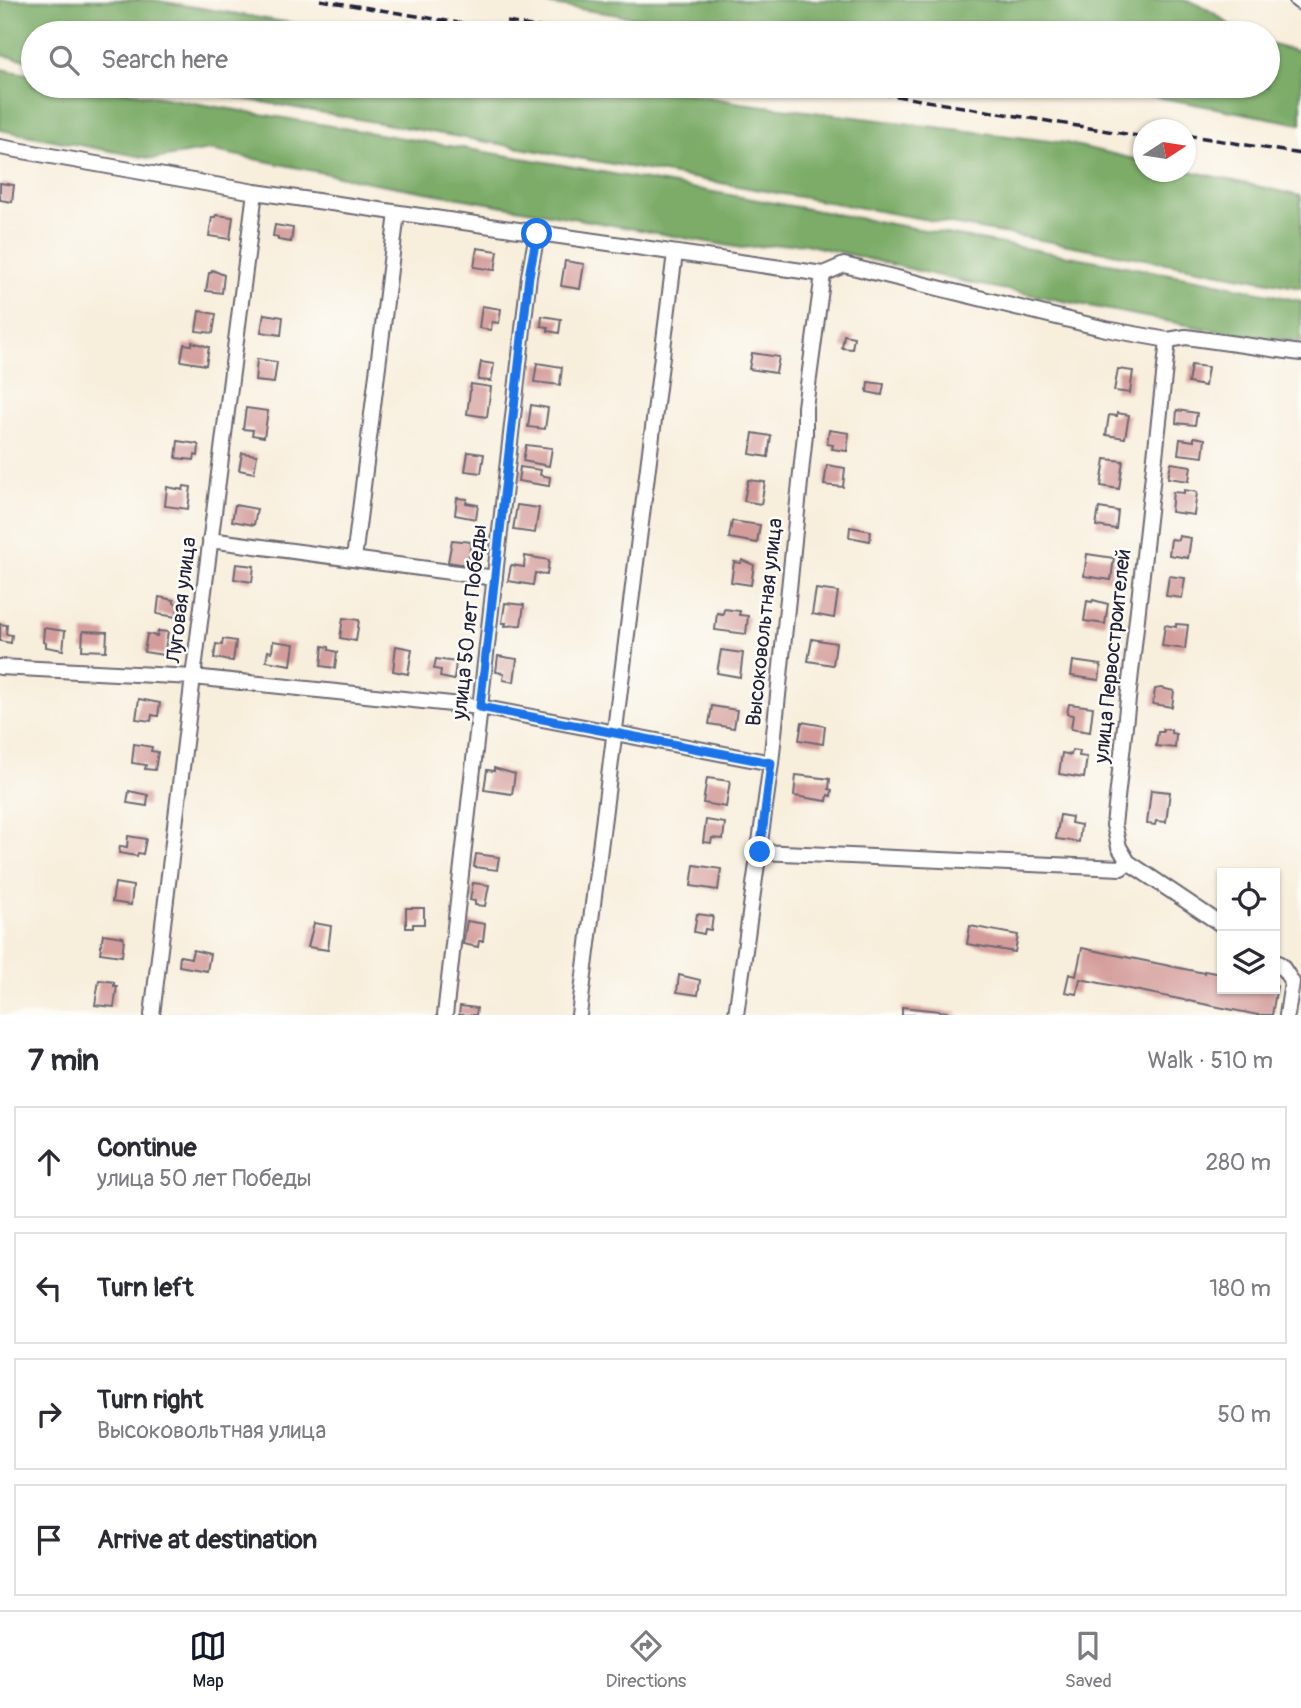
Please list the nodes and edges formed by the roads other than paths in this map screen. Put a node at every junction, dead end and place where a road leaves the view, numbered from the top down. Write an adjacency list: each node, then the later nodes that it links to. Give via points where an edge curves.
1 (0, 147): 2 (street)
2 (255, 192): 3 (street); 9 (street, Луговая улица)
3 (397, 213): 4 (street); 10 (street)
4 (537, 234): 5 (street); 11 (street, улица 50 лет Победы)
5 (675, 253): 6 (street); 15 (street)
6 (823, 274): 7 (street, via 844,265 1106,330); 16 (street, Высоковольтная улица, via 805,407)
7 (1168, 340): 8 (street, via 1186,337); 18 (street, улица Первостроителей, via 1114,825)
8 (1301, 353)
9 (210, 540): 10 (street); 13 (street, Луговая улица)
10 (354, 559): 11 (street)
11 (495, 578): 14 (street, улица 50 лет Победы)
12 (0, 667): 13 (street)
13 (192, 677): 14 (street); 22 (street, Луговая улица)
14 (480, 707): 15 (street); 23 (street, улица 50 лет Победы)
15 (615, 733): 16 (street); 24 (street)
16 (771, 763): 17 (street, Высоковольтная улица)
17 (760, 852): 18 (street, via 1121,868); 25 (street, Высоковольтная улица)
18 (1128, 862): 19 (street)
19 (1217, 922)
20 (1280, 964): 21 (street)
21 (1296, 977): 26 (street)
22 (152, 1015)
23 (445, 1015)
24 (579, 1015)
25 (736, 1015)
26 (1287, 1015)

